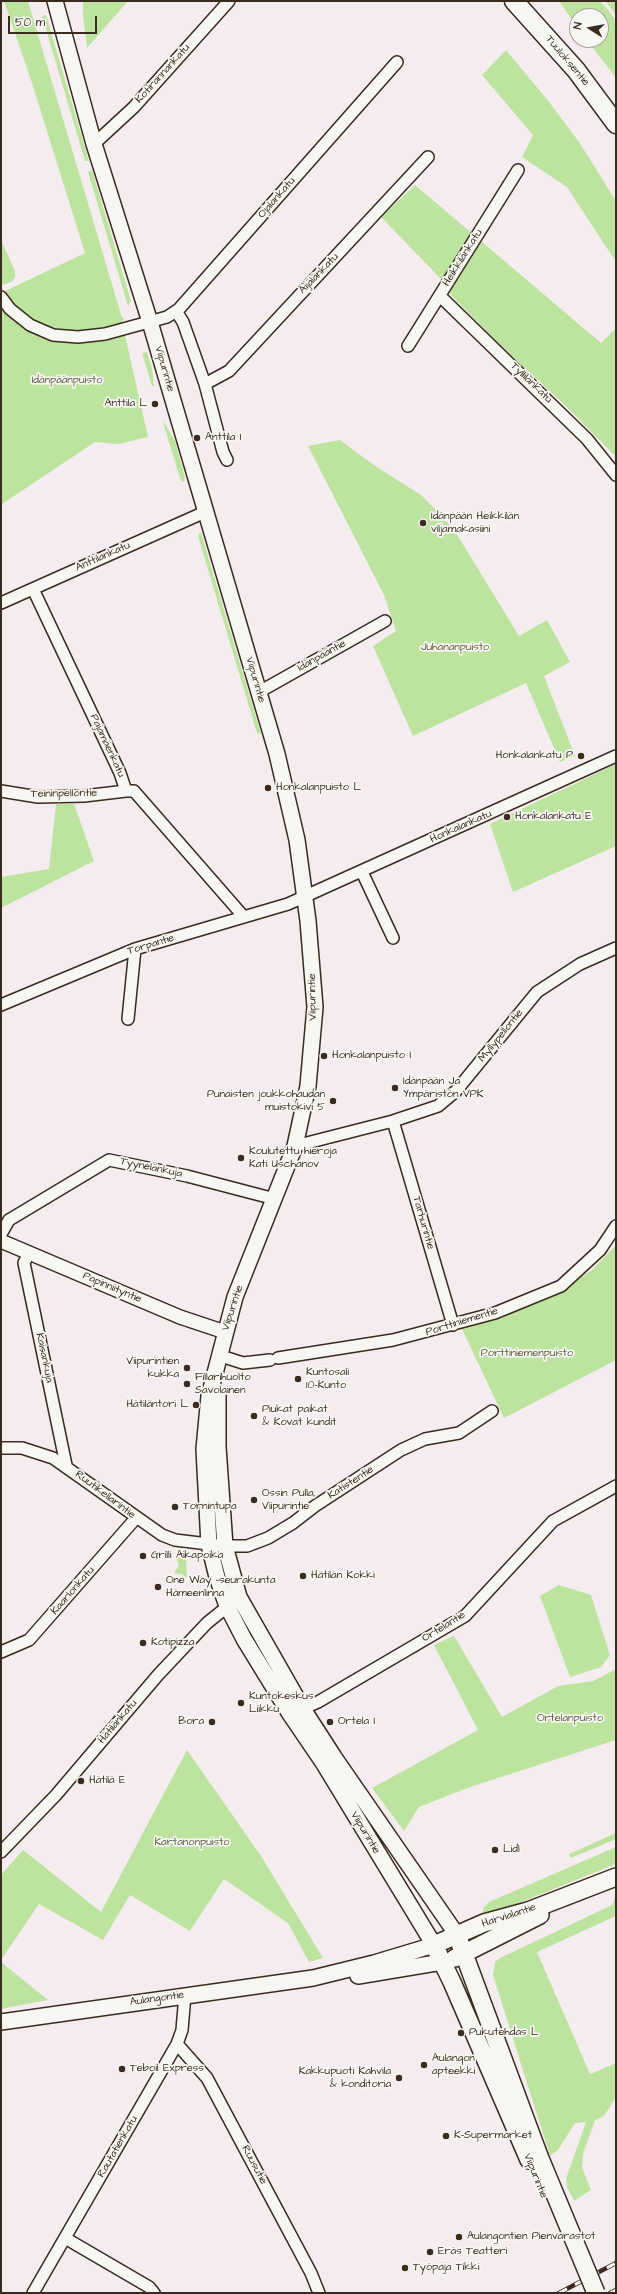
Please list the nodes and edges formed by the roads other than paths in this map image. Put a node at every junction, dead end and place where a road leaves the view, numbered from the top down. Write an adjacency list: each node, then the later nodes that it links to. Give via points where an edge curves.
1 (55, 1): 6 (main road, Viipurintie)
2 (229, 1): 6 (street, Kotirannankatu, via 134,107)
3 (514, 1): 5 (highway, Tuuloksentie, via 576,70)
4 (397, 62): 11 (street, Ojalankatu)
5 (616, 124)
6 (94, 144): 12 (main road, Viipurintie)
7 (428, 157): 14 (street, Äijälänkatu, via 229,370)
8 (518, 170): 9 (street, Heikkilänkatu)
9 (440, 296): 13 (street, Heikkilänkatu); 16 (street, Tyllilänkatu, via 587,438)
10 (1, 297): 12 (street, Ojalankatu, via 10,309 30,325 53,335 78,338)
11 (176, 311): 12 (street, Ojalankatu, via 167,317); 14 (street, via 183,322)
12 (150, 322): 17 (main road, Viipurintie)
13 (408, 346)
14 (205, 384): 15 (street)
15 (227, 460)
16 (616, 475)
17 (206, 512): 18 (street, Anttilankatu); 21 (main road, Viipurintie)
18 (33, 589): 19 (street, Anttilankatu); 24 (street, Pajamäenkatu, via 120,773)
19 (1, 604)
20 (385, 621): 21 (street, Idänpääntie)
21 (259, 692): 26 (main road, Viipurintie, via 288,800)
22 (616, 756): 25 (street, Honkalankatu)
23 (1, 791): 24 (street, Teininpellontie, via 38,797 84,796)
24 (126, 791): 27 (street, Pajamäenkatu, via 134,791)
25 (362, 872): 26 (street, Honkalankatu); 28 (street)
26 (306, 896): 27 (street, Torpantie); 34 (main road, Viipurintie, via 315,1007 308,1086)
27 (244, 917): 30 (street, Torpantie)
28 (393, 938)
29 (616, 948): 33 (street, Myllypellontie, via 580,964 537,992 456,1092 438,1106)
30 (135, 949): 31 (street, Torpantie); 32 (street)
31 (1, 1005)
32 (128, 1019)
33 (393, 1121): 34 (street, Myllypellontie); 40 (street, Tarhurintie)
34 (295, 1146): 35 (main road, Viipurintie)
35 (275, 1199): 37 (street, Tyynelänkuja, via 172,1172 109,1160 9,1220); 41 (main road, Viipurintie, via 235,1297)
36 (616, 1226): 40 (street, Porttiniementie, via 600,1250 561,1286 495,1313)
37 (1, 1234)
38 (1, 1241): 39 (street, Papinniityntie)
39 (29, 1253): 41 (street, Papinniityntie, via 180,1317); 45 (street, Kaisankuja, via 24,1262)
40 (453, 1325): 42 (street, Porttiniementie, via 393,1340 274,1359 244,1363)
41 (225, 1332): 42 (main road, Viipurintie)
42 (220, 1361): 48 (main road, Viipurintie, via 209,1396 204,1450); 49 (main road, Viipurintie, via 218,1447)
43 (492, 1411): 49 (street, Katistentie, via 459,1433 425,1439 401,1450 268,1538 247,1546)
44 (1, 1448): 45 (street, Ruutikellarintie, via 37,1451)
45 (66, 1465): 47 (street, Ruutikellarintie)
46 (616, 1486): 52 (street, Ortelantie, via 553,1521 465,1616)
47 (136, 1518): 48 (street, Ruutikellarintie, via 162,1535 175,1540); 51 (street, Kaarlonkatu, via 29,1640)
48 (209, 1544): 49 (street, Katistentie); 50 (main road, Viipurintie, via 217,1577)
49 (226, 1546): 50 (main road, Viipurintie)
50 (233, 1601): 52 (main road, Viipurintie); 53 (street, Hätilänkatu, via 207,1622 158,1675 56,1795)
51 (1, 1652)
52 (297, 1712): 56 (main road, Viipurintie, via 334,1757); 57 (main road, Viipurintie, via 327,1770)
53 (1, 1852)
54 (616, 1877): 55 (main road, Harvialantie)
55 (584, 1890): 56 (main road, Harvialantie); 58 (main road, Harvialantie)
56 (457, 1935): 57 (main road, Harvialantie); 58 (main road, Viipurintie)
57 (434, 1945): 59 (main road, Viipurintie); 60 (main road, Aulangontie)
58 (465, 1954): 59 (main road, Harvialantie); 64 (main road, Viipurintie)
59 (442, 1962): 60 (main road, Aulangontie, via 366,1975); 64 (main road, Viipurintie)
60 (313, 1978): 61 (main road, Aulangontie)
61 (185, 1995): 62 (main road, Aulangontie); 63 (street, Rautatienkatu, via 182,2030)
62 (1, 2022)
63 (177, 2044): 65 (street, Rautatienkatu); 68 (street, Ruusutie, via 207,2078 312,2273)
64 (534, 2158): 69 (main road, Viipurintie); 70 (main road, Viipurintie, bridge)
65 (65, 2238): 66 (street, Rautatienkatu); 67 (street, via 143,2283)
66 (33, 2293)
67 (154, 2293)
68 (319, 2293)
69 (583, 2293)
70 (596, 2293)

